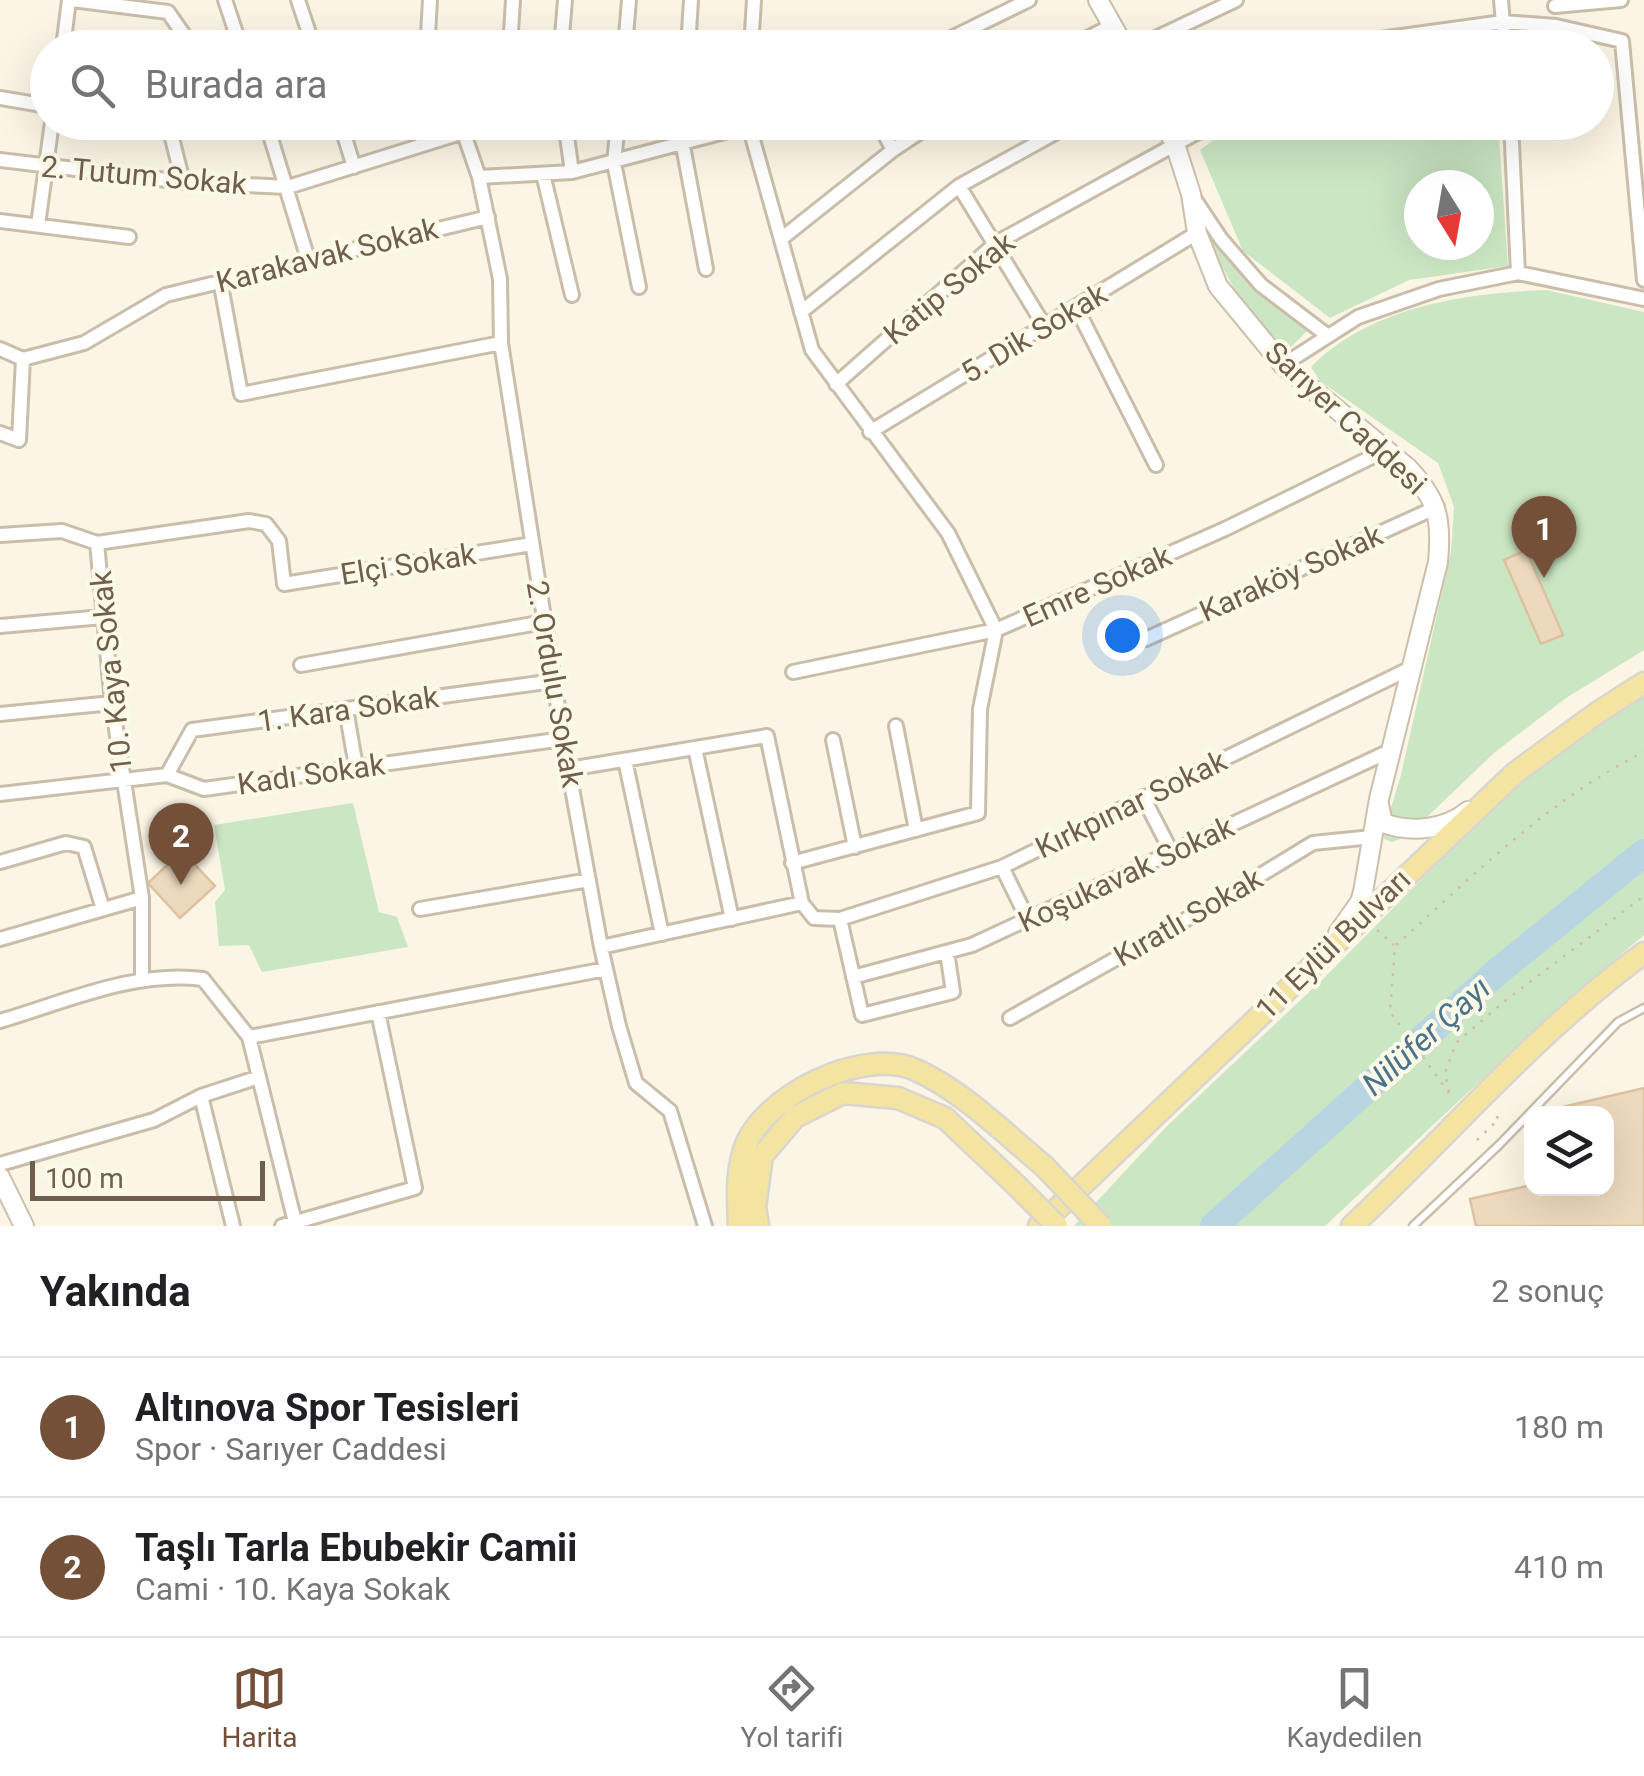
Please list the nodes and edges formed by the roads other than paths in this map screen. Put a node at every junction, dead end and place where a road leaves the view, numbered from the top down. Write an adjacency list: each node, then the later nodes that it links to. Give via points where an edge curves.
1 (70, 0): 19 (street); 20 (street, via 168,12)
2 (225, 0): 21 (street)
3 (298, 0): 22 (street)
4 (430, 0): 23 (street)
5 (512, 0): 24 (street)
6 (565, 0): 25 (street)
7 (629, 0): 26 (street)
8 (690, 0): 27 (street)
9 (754, 0): 28 (street)
10 (1029, 0): 29 (street)
11 (1098, 0): 17 (street)
12 (1236, 0): 32 (street)
13 (1501, 0): 16 (street)
14 (1622, 0): 15 (street)
15 (1554, 3): 18 (street)
16 (1503, 22): 18 (street); 33 (street); 34 (street)
17 (1113, 25): 30 (street); 31 (street)
18 (1556, 26): 35 (street)
19 (65, 30)
20 (180, 30)
21 (235, 30)
22 (308, 30)
23 (428, 30)
24 (511, 30)
25 (562, 30)
26 (626, 30)
27 (689, 30)
28 (752, 30)
29 (968, 30)
30 (1103, 30)
31 (1116, 30)
32 (1173, 30)
33 (1445, 30)
34 (1504, 30)
35 (1574, 30)
36 (1614, 39): 81 (street, via 1622,41)
37 (0, 98): 38 (street)
38 (30, 103)
39 (50, 140): 61 (street)
40 (173, 140): 66 (street)
41 (272, 140): 68 (street)
42 (346, 140): 62 (street)
43 (428, 140): 62 (street, 2. Tutum Sokak)
44 (470, 140): 65 (street, 2. Ordulu Sokak)
45 (568, 140): 63 (street)
46 (616, 140): 60 (street)
47 (683, 140): 57 (street)
48 (701, 140): 57 (street)
49 (753, 140): 75 (street)
50 (887, 140): 58 (street)
51 (907, 140): 58 (street)
52 (1043, 140): 67 (street)
53 (1173, 140): 56 (street, Sarıyer Caddesi)
54 (1182, 140): 56 (street, Katip Sokak)
55 (1512, 140): 79 (street)
56 (1175, 144): 69 (street, Sarıyer Caddesi); 76 (street, Katip Sokak)
57 (683, 146): 60 (street); 78 (street)
58 (892, 150): 75 (street)
59 (0, 160): 61 (street, 2. Tutum Sokak)
60 (614, 163): 63 (street); 82 (street)
61 (46, 166): 66 (street, 2. Tutum Sokak); 72 (street)
62 (354, 167): 68 (street, 2. Tutum Sokak)
63 (572, 172): 64 (street)
64 (543, 174): 65 (street); 83 (street)
65 (479, 177): 70 (street, 2. Ordulu Sokak)
66 (184, 182): 68 (street, 2. Tutum Sokak)
67 (960, 186): 76 (street); 86 (street)
68 (288, 187): 77 (street)
69 (1190, 194): 73 (street, Sarıyer Caddesi); 88 (street, via 1261,285)
70 (488, 217): 77 (street, Karakavak Sokak); 89 (street, 2. Ordulu Sokak, via 500,279)
71 (0, 220): 72 (street)
72 (38, 225): 74 (street)
73 (1197, 233): 85 (street, 5. Dik Sokak); 92 (street, Sarıyer Caddesi, via 1218,286)
74 (129, 237)
75 (782, 239): 86 (street)
76 (996, 242): 87 (street); 93 (street, Katip Sokak)
77 (308, 258): 80 (street, Karakavak Sokak)
78 (706, 269)
79 (1518, 272): 84 (street); 88 (street, via 1439,289 1358,317)
80 (220, 280): 89 (street, via 241,394); 91 (street, Karakavak Sokak, via 166,295 84,344)
81 (1644, 280)
82 (639, 288)
83 (572, 295)
84 (1644, 298)
85 (1076, 308): 87 (street, 5. Dik Sokak); 99 (street)
86 (801, 312): 93 (street, via 812,350)
87 (1045, 327): 95 (street, 5. Dik Sokak)
88 (1328, 336): 92 (street)
89 (501, 343): 103 (street, 2. Ordulu Sokak)
90 (0, 350): 91 (street)
91 (23, 358): 96 (street)
92 (1283, 365): 98 (street, Sarıyer Caddesi)
93 (836, 384): 95 (street)
94 (0, 432): 96 (street)
95 (870, 432): 107 (street, via 948,533)
96 (19, 440): 97 (street)
97 (0, 442)
98 (1386, 450): 100 (street, Sarıyer Caddesi, via 1426,486); 107 (street, Emre Sokak)
99 (1156, 465)
100 (1437, 506): 108 (street, Karaköy Sokak); 110 (street, Sarıyer Caddesi, via 1438,562)
101 (0, 535): 102 (street, via 62,531)
102 (98, 543): 103 (street, Elçi Sokak, via 266,524 279,542 284,584); 104 (street, 10. Kaya Sokak)
103 (532, 544): 105 (street, 2. Ordulu Sokak)
104 (103, 617): 106 (street); 114 (street, 10. Kaya Sokak)
105 (544, 622): 109 (street); 112 (street, 2. Ordulu Sokak)
106 (0, 626)
107 (996, 630): 111 (street, Emre Sokak); 131 (street, via 980,709 978,813)
108 (1146, 639)
109 (300, 665)
110 (1412, 667): 121 (street, Sarıyer Caddesi); 129 (street, Kırkpınar Sokak)
111 (792, 672)
112 (554, 681): 115 (street, 1. Kara Sokak); 118 (street, 2. Ordulu Sokak)
113 (1644, 683): 126 (main road, 11 Eylül Bulvarı)
114 (112, 703): 116 (street); 127 (street, 10. Kaya Sokak)
115 (346, 710): 123 (street); 125 (street, 1. Kara Sokak, via 192,730)
116 (0, 714)
117 (896, 726): 131 (street)
118 (564, 738): 123 (street, Kadı Sokak); 124 (street, 2. Ordulu Sokak)
119 (833, 740): 133 (street)
120 (696, 748): 122 (street); 136 (street, via 767,736); 143 (street)
121 (1392, 750): 130 (street, Sarıyer Caddesi); 134 (street, Koşukavak Sokak)
122 (625, 760): 124 (street); 146 (street)
123 (356, 768): 125 (street, Kadı Sokak, via 204,789)
124 (569, 769): 138 (street, 2. Ordulu Sokak)
125 (167, 775): 127 (street, Kadı Sokak)
126 (1512, 776): 130 (street, via 1461,817 1420,829 1383,823); 151 (main road, 11 Eylül Bulvarı)
127 (124, 780): 128 (street, Kadı Sokak); 139 (street, 10. Kaya Sokak)
128 (0, 794)
129 (1143, 797): 134 (street); 137 (street, Kırkpınar Sokak)
130 (1379, 800): 132 (street, Sarıyer Caddesi)
131 (916, 830): 133 (street)
132 (1372, 837): 151 (street, Sarıyer Caddesi, via 1360,902); 157 (street, Kıratlı Sokak, via 1313,843)
133 (856, 847): 136 (street)
134 (1172, 853): 145 (street, Koşukavak Sokak)
135 (0, 862): 141 (street, via 66,843 84,848)
136 (792, 863): 140 (street)
137 (1002, 867): 144 (street, Kırkpınar Sokak); 145 (street)
138 (589, 880): 142 (street); 148 (street, 2. Ordulu Sokak)
139 (142, 898): 141 (street); 154 (street, 10. Kaya Sokak)
140 (802, 904): 143 (street); 144 (street, via 814,918)
141 (103, 909): 147 (street)
142 (420, 910)
143 (732, 919): 146 (street)
144 (840, 919): 153 (street)
145 (1028, 920): 149 (street, Koşukavak Sokak)
146 (662, 934): 148 (street)
147 (0, 939)
148 (601, 948): 152 (street, 2. Ordulu Sokak)
149 (946, 952): 153 (street, Koşukavak Sokak); 153 (street, via 954,992 862,1015)
150 (1644, 953): 165 (main road, via 1522,1056)
151 (1322, 954): 171 (main road, 11 Eylül Bulvarı)
152 (606, 968): 156 (street); 168 (street, 2. Ordulu Sokak, via 636,1082 670,1111)
153 (853, 977)
154 (142, 979): 158 (street); 159 (street, via 204,979)
155 (1644, 1008): 174 (lane, via 1618,1022)
156 (378, 1012): 159 (street); 164 (street, via 415,1188)
157 (1010, 1018)
158 (0, 1021)
159 (249, 1037): 160 (street)
160 (259, 1077): 161 (street); 164 (street)
161 (201, 1096): 162 (street, via 154,1120); 167 (street)
162 (0, 1164)
163 (0, 1177): 166 (street)
164 (288, 1224)
165 (1354, 1225)
166 (24, 1226)
167 (233, 1226)
168 (705, 1226)
169 (739, 1226): 173 (main road, bridge, via 744,1148 760,1122 792,1094 836,1072 880,1064 912,1068 947,1087 1044,1166)
170 (758, 1226): 172 (main road, bridge, via 762,1156 795,1117 843,1093 898,1098 945,1118)
171 (1039, 1226)
172 (1057, 1226)
173 (1100, 1226)
174 (1413, 1226)

